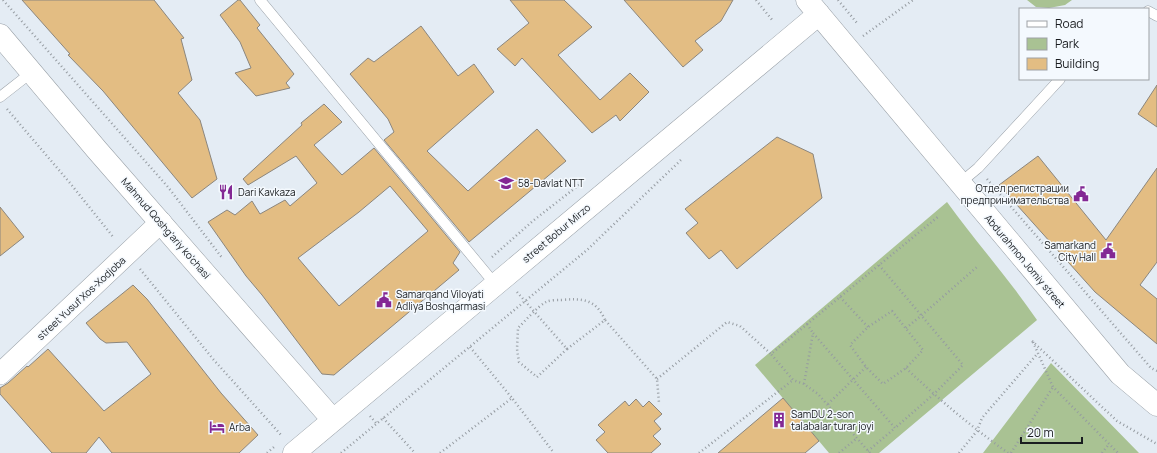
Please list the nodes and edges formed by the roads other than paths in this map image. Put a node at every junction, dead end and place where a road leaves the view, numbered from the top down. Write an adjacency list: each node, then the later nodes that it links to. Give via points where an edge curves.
1 (260, 0): 9 (lane)
2 (813, 7): 7 (main road, Abdurahmon Jomiy street); 9 (main road, street Bobur Mirzo)
3 (0, 34): 4 (main road, Mahmud Qoshg'ariy ko'chasi)
4 (32, 72): 6 (lane); 8 (main road, Mahmud Qoshg'ariy ko'chasi)
5 (1059, 80): 7 (lane, via 978,168)
6 (2, 102)
7 (960, 183): 11 (main road, Abdurahmon Jomiy street, via 1120,374)
8 (161, 222): 10 (street, street Yusuf Xos-Xodjoba); 12 (main road, Mahmud Qoshg'ariy ko'chasi)
9 (500, 280): 12 (main road, street Bobur Mirzo)
10 (0, 374)
11 (1157, 405)
12 (334, 420): 13 (main road, street Bobur Mirzo)
13 (294, 452)

